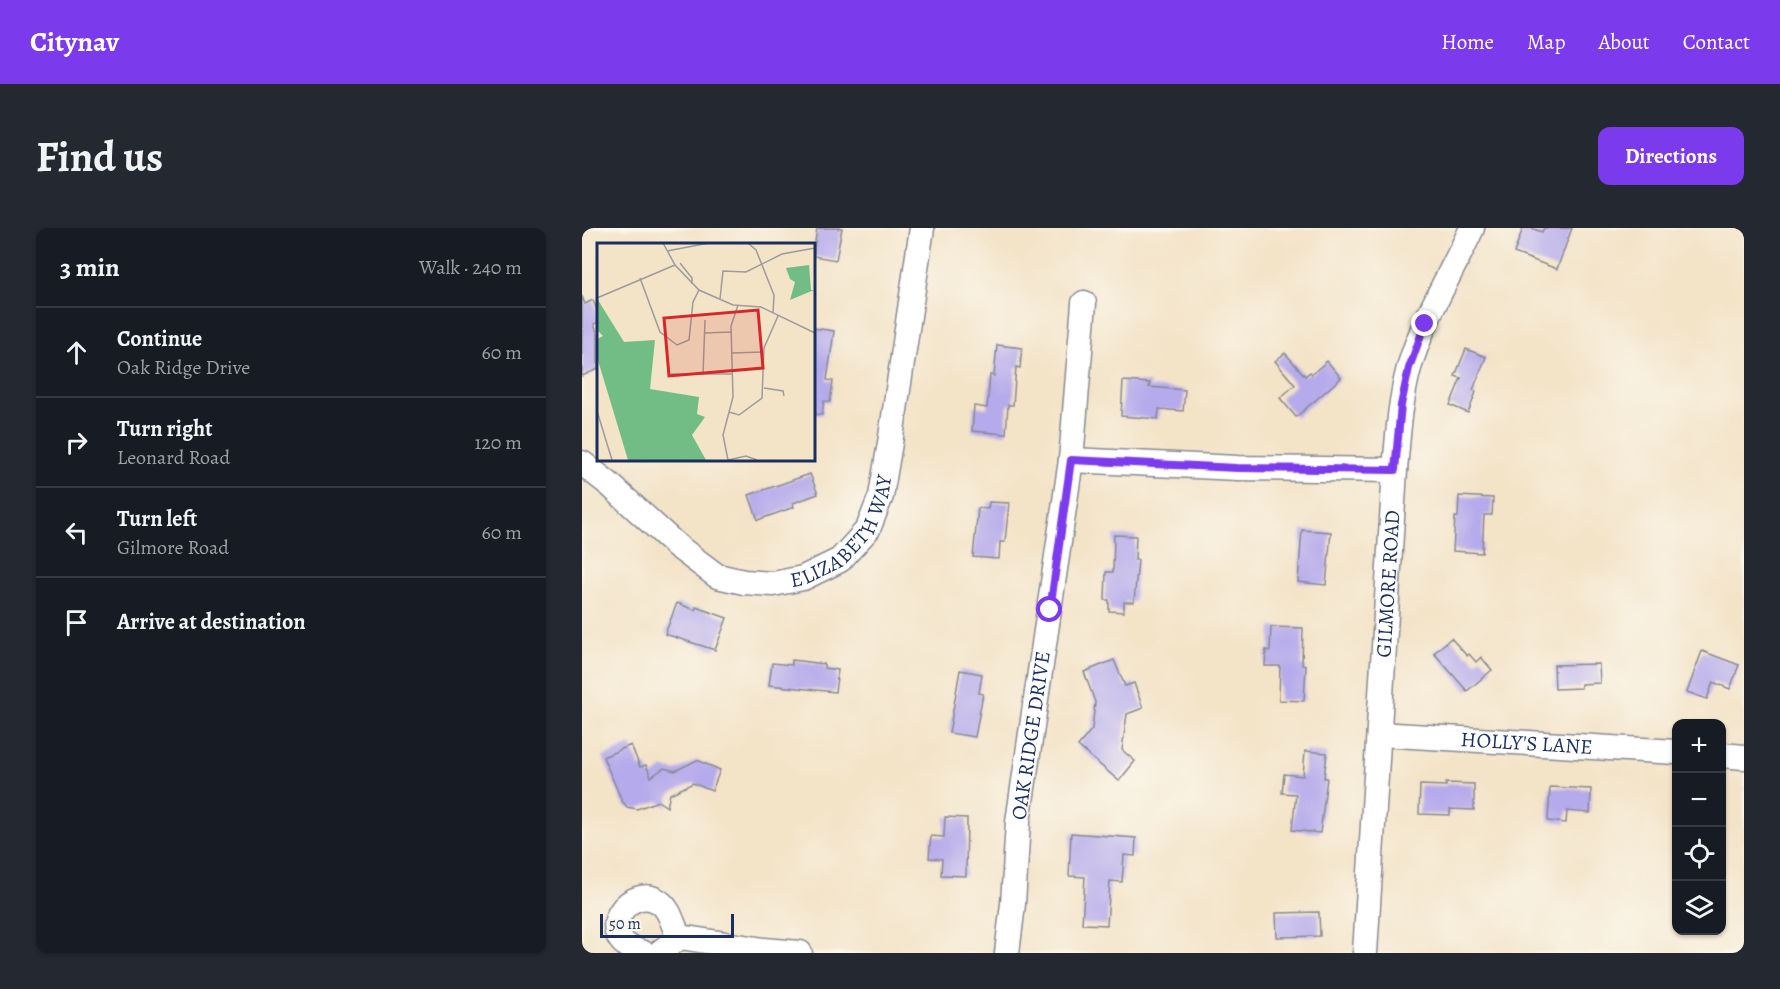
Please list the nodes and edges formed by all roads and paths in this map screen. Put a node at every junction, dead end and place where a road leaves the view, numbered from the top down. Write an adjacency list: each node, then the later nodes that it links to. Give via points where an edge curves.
1 (922, 228): 5 (street, ELIZABETH WAY, via 881,496 868,529 840,560 803,578 773,584 717,576)
2 (1472, 228): 6 (street, GILMORE ROAD, via 1425,324 1409,368)
3 (1084, 303): 4 (street, OAK RIDGE DRIVE)
4 (1071, 460): 6 (street); 15 (street, OAK RIDGE DRIVE, via 1018,822)
5 (582, 463)
6 (1395, 470): 7 (street, GILMORE ROAD)
7 (1379, 734): 8 (street, HOLLY'S LANE); 16 (street, GILMORE ROAD)
8 (1672, 752)
9 (1726, 755): 10 (street)
10 (1744, 757)
11 (680, 937): 12 (street, via 669,912 657,901 632,901 618,915 616,929 621,940); 13 (street); 14 (street)
12 (643, 953)
13 (659, 953)
14 (800, 953)
15 (1007, 953)
16 (1365, 953)

